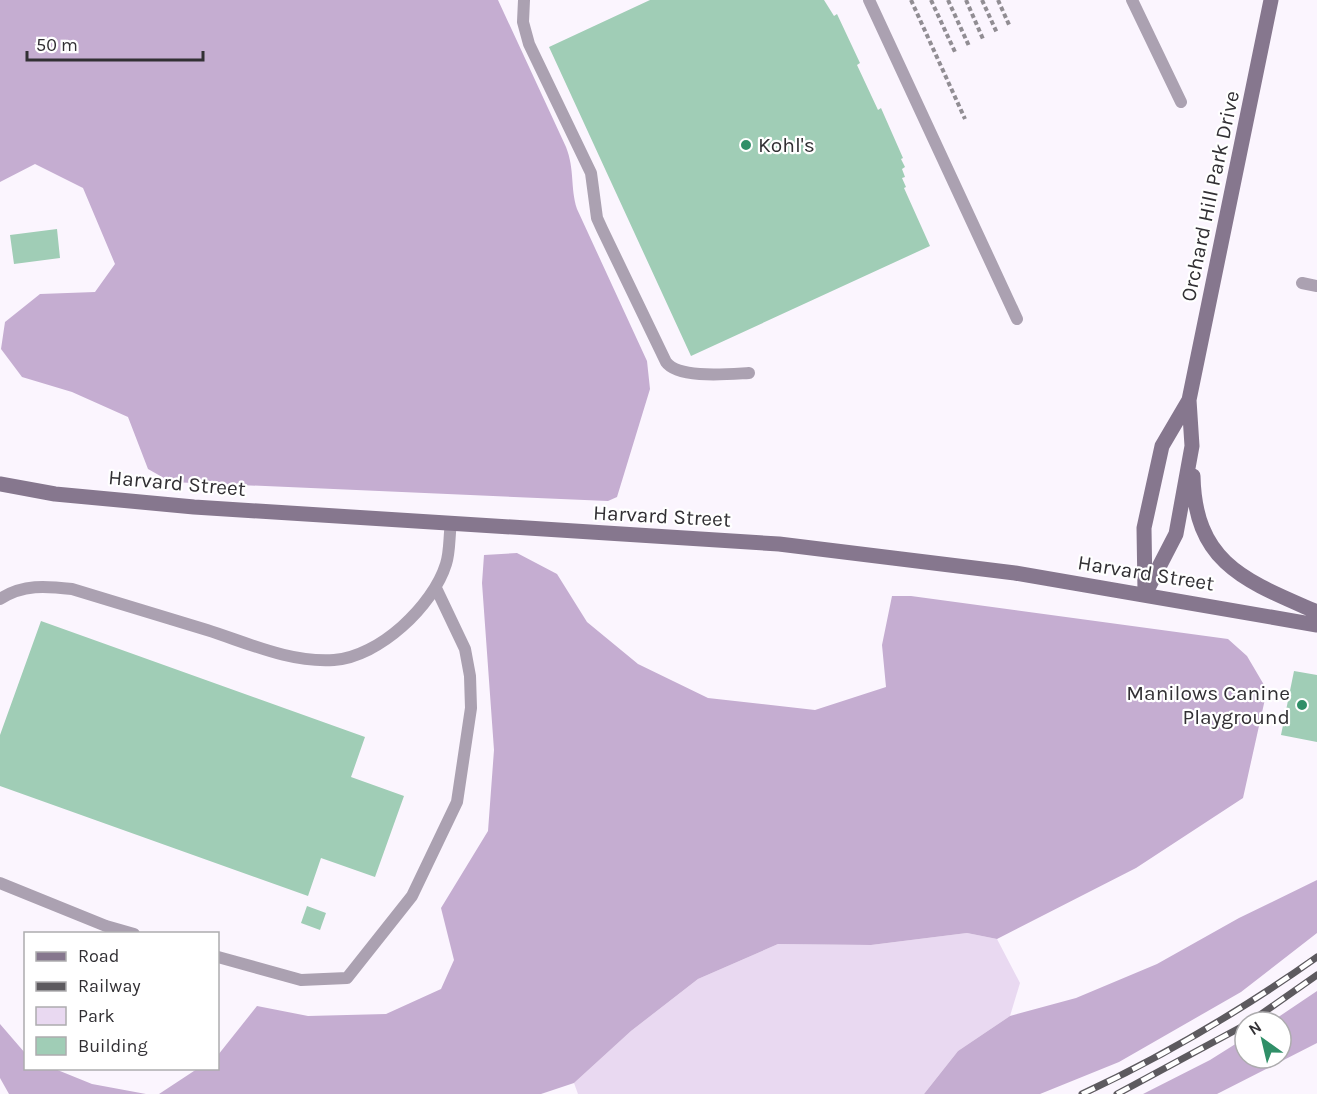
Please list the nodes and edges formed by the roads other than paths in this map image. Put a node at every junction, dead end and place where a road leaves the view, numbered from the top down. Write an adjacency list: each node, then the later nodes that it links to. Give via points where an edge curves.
1 (524, 0): 9 (lane, via 523,22 529,44 591,173 597,218 666,363 684,373)
2 (869, 0): 8 (lane)
3 (1132, 0): 5 (lane)
4 (1271, 0): 10 (main road, Orchard Hill Park Drive)
5 (1181, 102)
6 (1302, 283): 7 (lane)
7 (1317, 286)
8 (1017, 319)
9 (749, 373)
10 (1189, 400): 11 (main road, Orchard Hill Park Drive); 15 (main road, Orchard Hill Park Drive, via 1162,446 1144,528)
11 (1192, 446): 15 (main road, Orchard Hill Park Drive, via 1176,534); 17 (main road, via 1194,505 1203,534 1211,545 1230,566 1255,584)
12 (0, 484): 13 (main road, Harvard Street, via 55,494 194,507)
13 (451, 523): 14 (lane, via 446,563); 15 (main road, Harvard Street, via 791,545 980,568)
14 (436, 588): 16 (lane, via 420,610 391,635 364,652 337,660 287,657 72,589 22,588); 21 (lane, via 465,649 471,708 457,802 412,896 347,978 301,980)
15 (1145, 594): 18 (main road, Harvard Street)
16 (0, 599)
17 (1317, 612)
18 (1317, 625)
19 (0, 884): 20 (lane)
20 (130, 932)
21 (219, 957)

